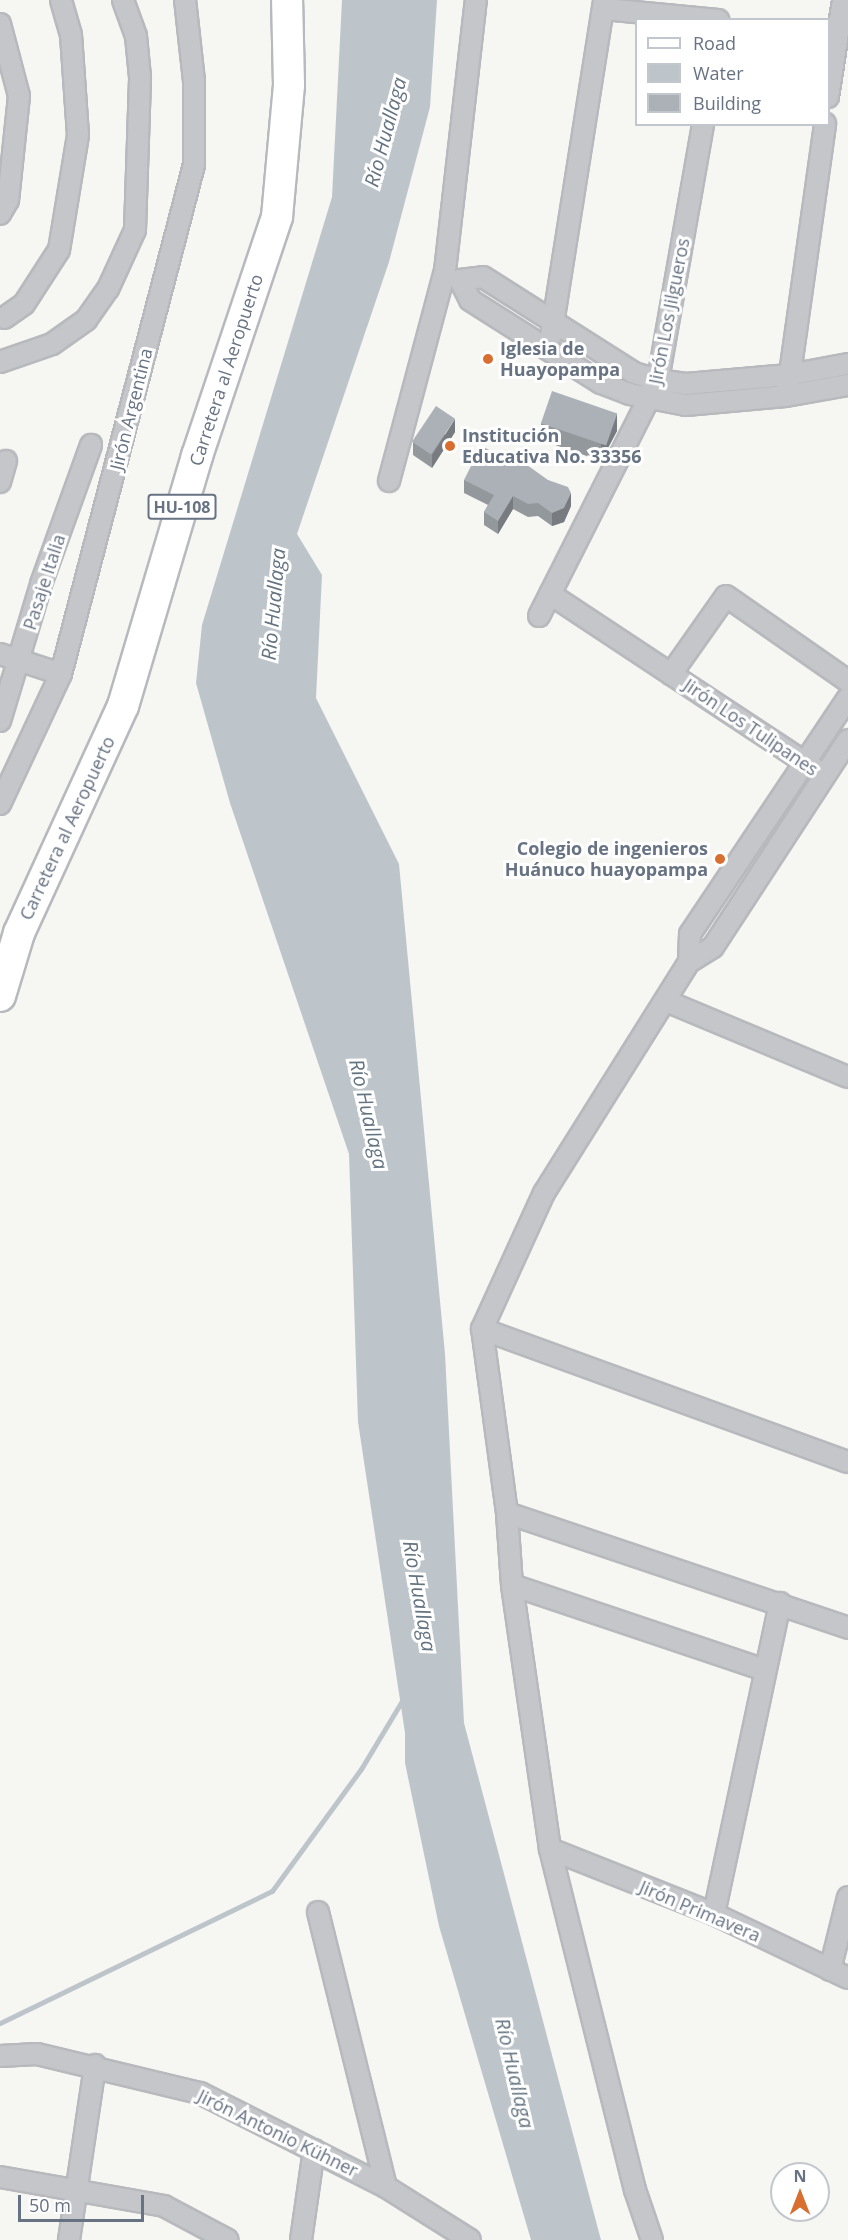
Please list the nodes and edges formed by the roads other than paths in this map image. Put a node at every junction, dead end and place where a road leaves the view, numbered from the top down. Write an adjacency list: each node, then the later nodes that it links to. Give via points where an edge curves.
1 (61, 0): 16 (street, via 71,35 78,135 59,250 24,304)
2 (123, 0): 19 (street, via 136,36 140,77 135,230 108,289 86,320 52,344)
3 (185, 0): 34 (street, Jirón Argentina, via 194,81 194,165)
4 (476, 0): 15 (street)
5 (843, 0): 10 (street)
6 (604, 4): 8 (street); 17 (street)
7 (282, 6): 44 (main road, Carretera al Aeropuerto / HU-108, via 289,85 277,218 197,456 123,706 19,933)
8 (704, 18)
9 (0, 24): 14 (street, via 20,96 8,200)
10 (833, 32): 11 (street)
11 (830, 71)
12 (703, 126): 22 (street, Jirón Los Jilgueros)
13 (825, 126): 21 (street)
14 (0, 214)
15 (453, 276): 17 (street, via 483,277); 18 (street, via 470,300); 28 (street)
16 (1, 317)
17 (553, 324): 18 (street); 22 (street, via 634,373)
18 (549, 348): 25 (street, via 601,383)
19 (0, 362)
20 (848, 364): 21 (street)
21 (789, 375): 22 (street, via 686,384); 24 (street)
22 (658, 380): 25 (street, Jirón Los Jilgueros)
23 (848, 385): 24 (street)
24 (786, 396): 25 (street, via 686,405)
25 (649, 399): 30 (street, Jirón Los Jilgueros)
26 (91, 445): 33 (street, Pasaje Italia, via 41,584)
27 (6, 461): 29 (street)
28 (389, 481)
29 (0, 482)
30 (550, 594): 31 (street, Jirón Los Jilgueros); 35 (street)
31 (539, 616)
32 (0, 654): 33 (street)
33 (20, 661): 34 (street); 38 (street, Pasaje Italia)
34 (61, 674): 42 (street, Jirón Argentina)
35 (671, 674): 36 (street, Jirón Los Tulipanes, via 726,596); 40 (street, Jirón Los Tulipanes)
36 (848, 681)
37 (848, 698): 40 (street)
38 (0, 721)
39 (848, 740): 41 (street)
40 (806, 762): 41 (street, Jirón Los Tulipanes); 43 (street, via 690,934)
41 (824, 775): 43 (street, via 713,947)
42 (0, 804)
43 (689, 962): 45 (street)
44 (0, 996)
45 (666, 1001): 46 (street); 47 (street, via 544,1194)
46 (848, 1077)
47 (482, 1329): 48 (street); 49 (street)
48 (848, 1462)
49 (507, 1513): 50 (street); 51 (street)
50 (512, 1585): 53 (street); 54 (street)
51 (780, 1603): 52 (street); 53 (street)
52 (848, 1628)
53 (764, 1670): 57 (street)
54 (550, 1849): 57 (street, Jirón Primavera); 69 (street, via 635,2190)
55 (848, 1897): 58 (street)
56 (318, 1912): 63 (street)
57 (714, 1914): 58 (street, Jirón Primavera)
58 (839, 1974)
59 (0, 2056): 60 (street, Jirón Antonio Kühner, via 37,2054)
60 (95, 2065): 61 (street, Jirón Antonio Kühner, via 200,2093); 64 (street)
61 (314, 2150): 63 (street, Jirón Antonio Kühner); 67 (street)
62 (0, 2177): 64 (street)
63 (386, 2187): 68 (street, Jirón Antonio Kühner)
64 (78, 2190): 65 (street); 66 (street, via 164,2206)
65 (69, 2240)
66 (228, 2240)
67 (301, 2240)
68 (470, 2240)
69 (652, 2240)

